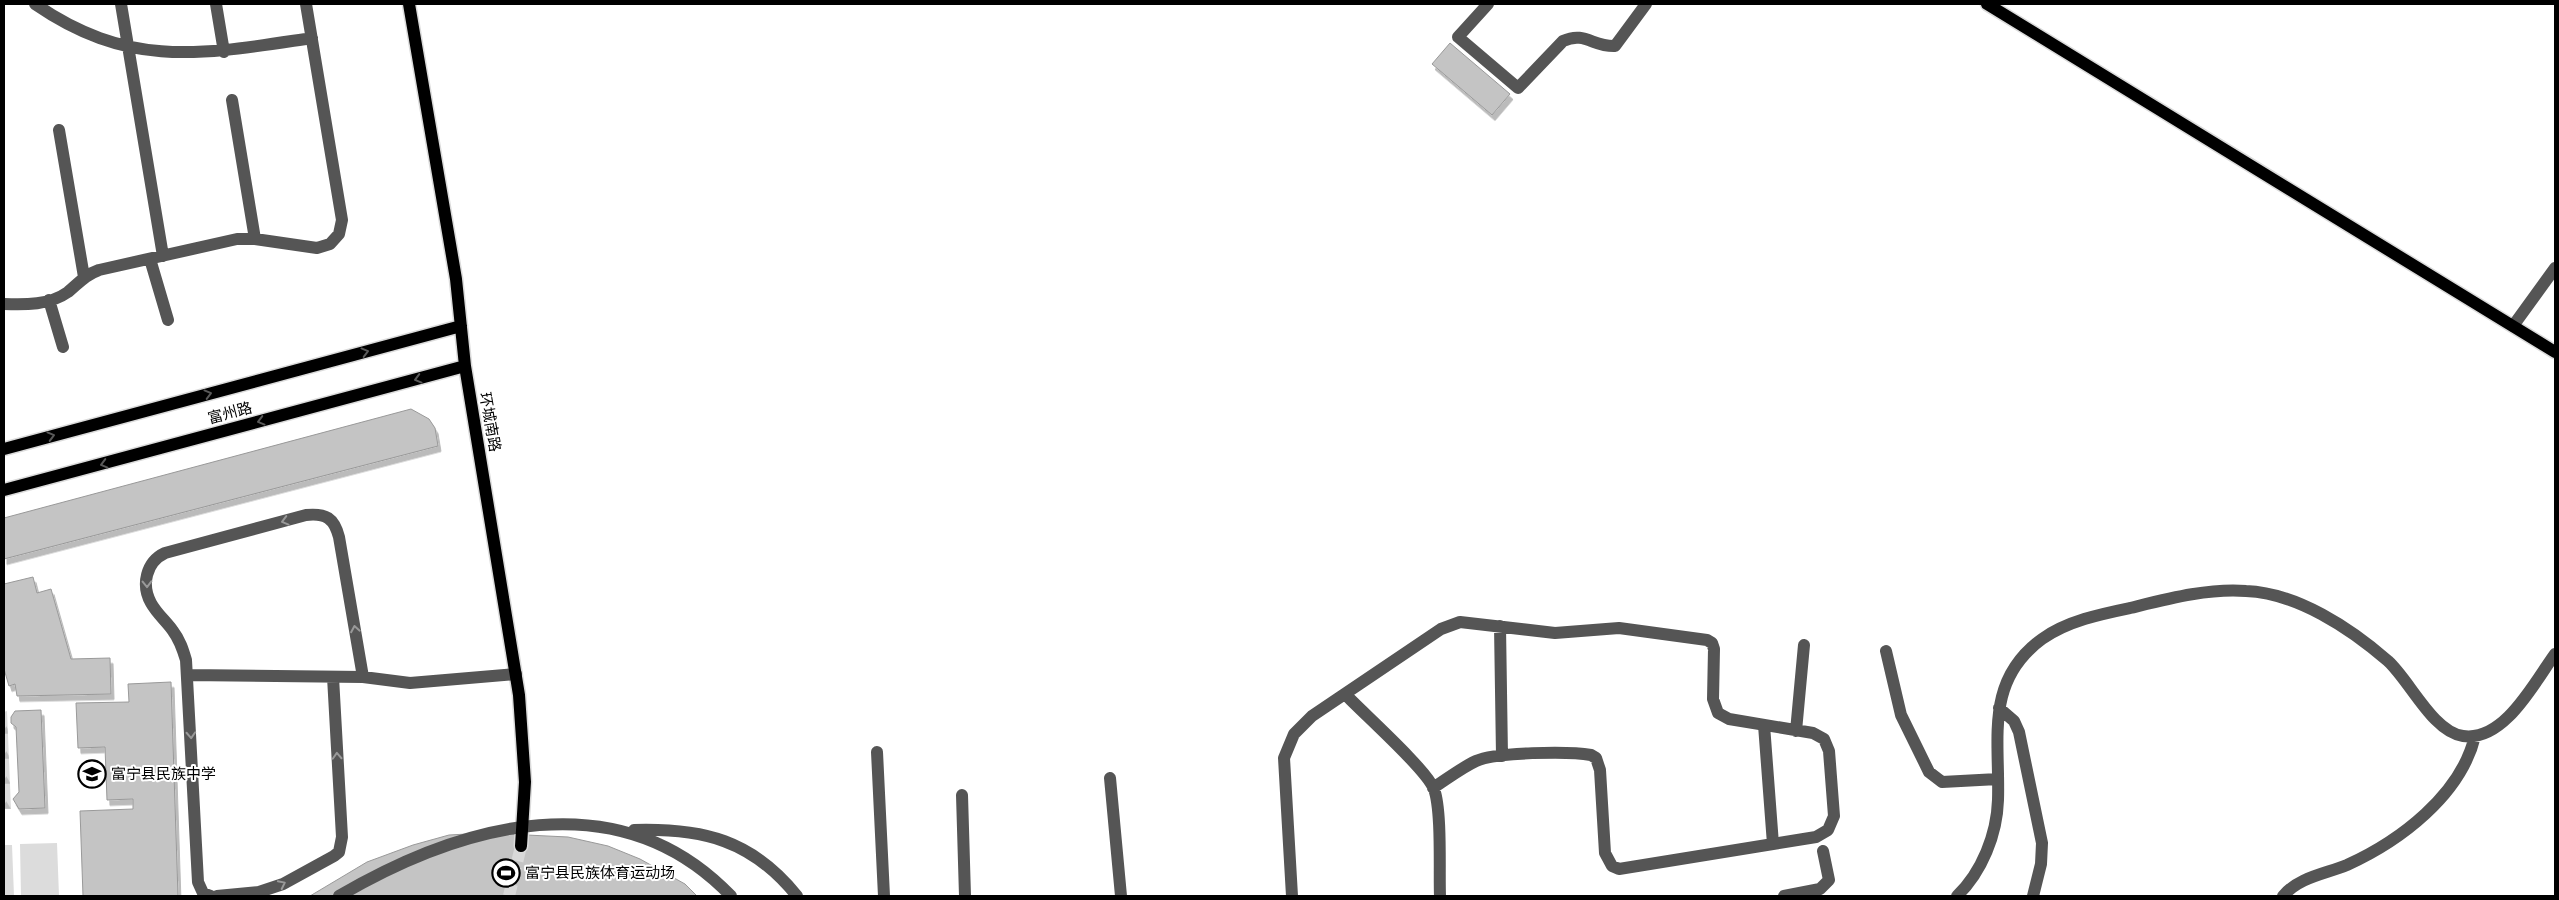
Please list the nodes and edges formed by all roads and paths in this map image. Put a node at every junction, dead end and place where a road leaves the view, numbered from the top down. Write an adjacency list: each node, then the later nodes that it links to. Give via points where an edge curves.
1 (35, 4): 10 (street, via 92,36)
2 (121, 4): 10 (street)
3 (216, 4): 11 (street)
4 (306, 4): 9 (street)
5 (409, 4): 22 (main road, 环城南路, via 456,278)
6 (1488, 4): 7 (street, via 1458,37 1518,88 1564,41 1573,36 1584,37 1603,46 1614,46)
7 (1646, 4)
8 (1987, 4): 23 (main road)
9 (312, 38): 11 (street); 14 (street, via 342,220 339,234 330,244 317,248)
10 (128, 47): 11 (street, via 179,54); 15 (street)
11 (224, 52)
12 (232, 100): 14 (street)
13 (59, 130): 18 (street)
14 (255, 239): 15 (street, via 228,241)
15 (163, 256): 16 (street)
16 (150, 259): 18 (street, via 99,270); 21 (street)
17 (2555, 268): 23 (street)
18 (84, 277): 19 (street, via 65,294)
19 (49, 300): 20 (street, via 25,306); 24 (street)
20 (4, 304)
21 (168, 320)
22 (461, 326): 26 (main road, 环城南路); 27 (main road, 富州路, one-way to 22)
23 (2513, 326): 25 (main road)
24 (63, 347)
25 (2555, 352)
26 (465, 366): 28 (main road, 富州路, one-way to 28); 33 (main road, 环城南路)
27 (4, 449)
28 (4, 490)
29 (1500, 626): 37 (street, via 1467,622 1446,626); 39 (street, via 1555,633 1619,628 1707,640 1714,649 1713,699 1718,713 1729,719); 43 (street)
30 (1804, 645): 40 (street)
31 (1886, 651): 45 (street, via 1901,715 1929,772 1942,782)
32 (2555, 654): 41 (street, via 2507,720 2487,733)
33 (516, 674): 36 (street, via 410,683); 48 (main road, 环城南路, via 524,760)
34 (187, 675): 35 (street); 36 (street, one-way to 34, via 336,525 329,517 318,514 166,553 153,560 146,576 147,593 181,645); 53 (street, one-way to 53, via 198,882 203,893)
35 (333, 677): 36 (street); 54 (street, one-way to 35, via 267,890 339,852 342,837)
36 (363, 677)
37 (1344, 694): 46 (street); 61 (street, via 1305,721 1286,750 1283,767)
38 (1999, 708): 41 (street, via 2005,688 2021,661 2042,639 2061,628 2185,596 2246,590 2288,600 2341,626 2390,663 2442,726 2462,736); 45 (street); 65 (street, via 2014,721 2020,732 2042,843 2042,864)
39 (1764, 725): 40 (street); 50 (street)
40 (1796, 731): 50 (street, via 1819,735 1827,745 1833,824 1823,835)
41 (2475, 736): 66 (street, via 2461,771 2446,791 2410,826 2369,854 2295,885)
42 (877, 752): 58 (street)
43 (1502, 756): 46 (street, via 1476,761); 50 (street, via 1585,754 1596,758 1600,770 1605,852 1608,860 1619,869)
44 (1110, 778): 60 (street)
45 (1998, 779): 64 (street, via 1998,801 1989,844 1973,877)
46 (1433, 788): 62 (street, via 1437,807)
47 (962, 794): 59 (street)
48 (523, 827): 49 (street); 51 (main road, 环城南路); 55 (street, via 490,832 427,852)
49 (619, 830): 56 (street, via 642,836 684,856); 57 (street, via 682,830 724,840 764,863)
50 (1773, 844)
51 (521, 846)
52 (1824, 851): 63 (street, via 1829,880 1825,886)
53 (211, 896)
54 (217, 896)
55 (340, 896)
56 (731, 896)
57 (797, 896)
58 (884, 896)
59 (965, 896)
60 (1121, 896)
61 (1292, 896)
62 (1440, 896)
63 (1784, 896)
64 (1956, 896)
65 (2033, 896)
66 (2283, 896)

